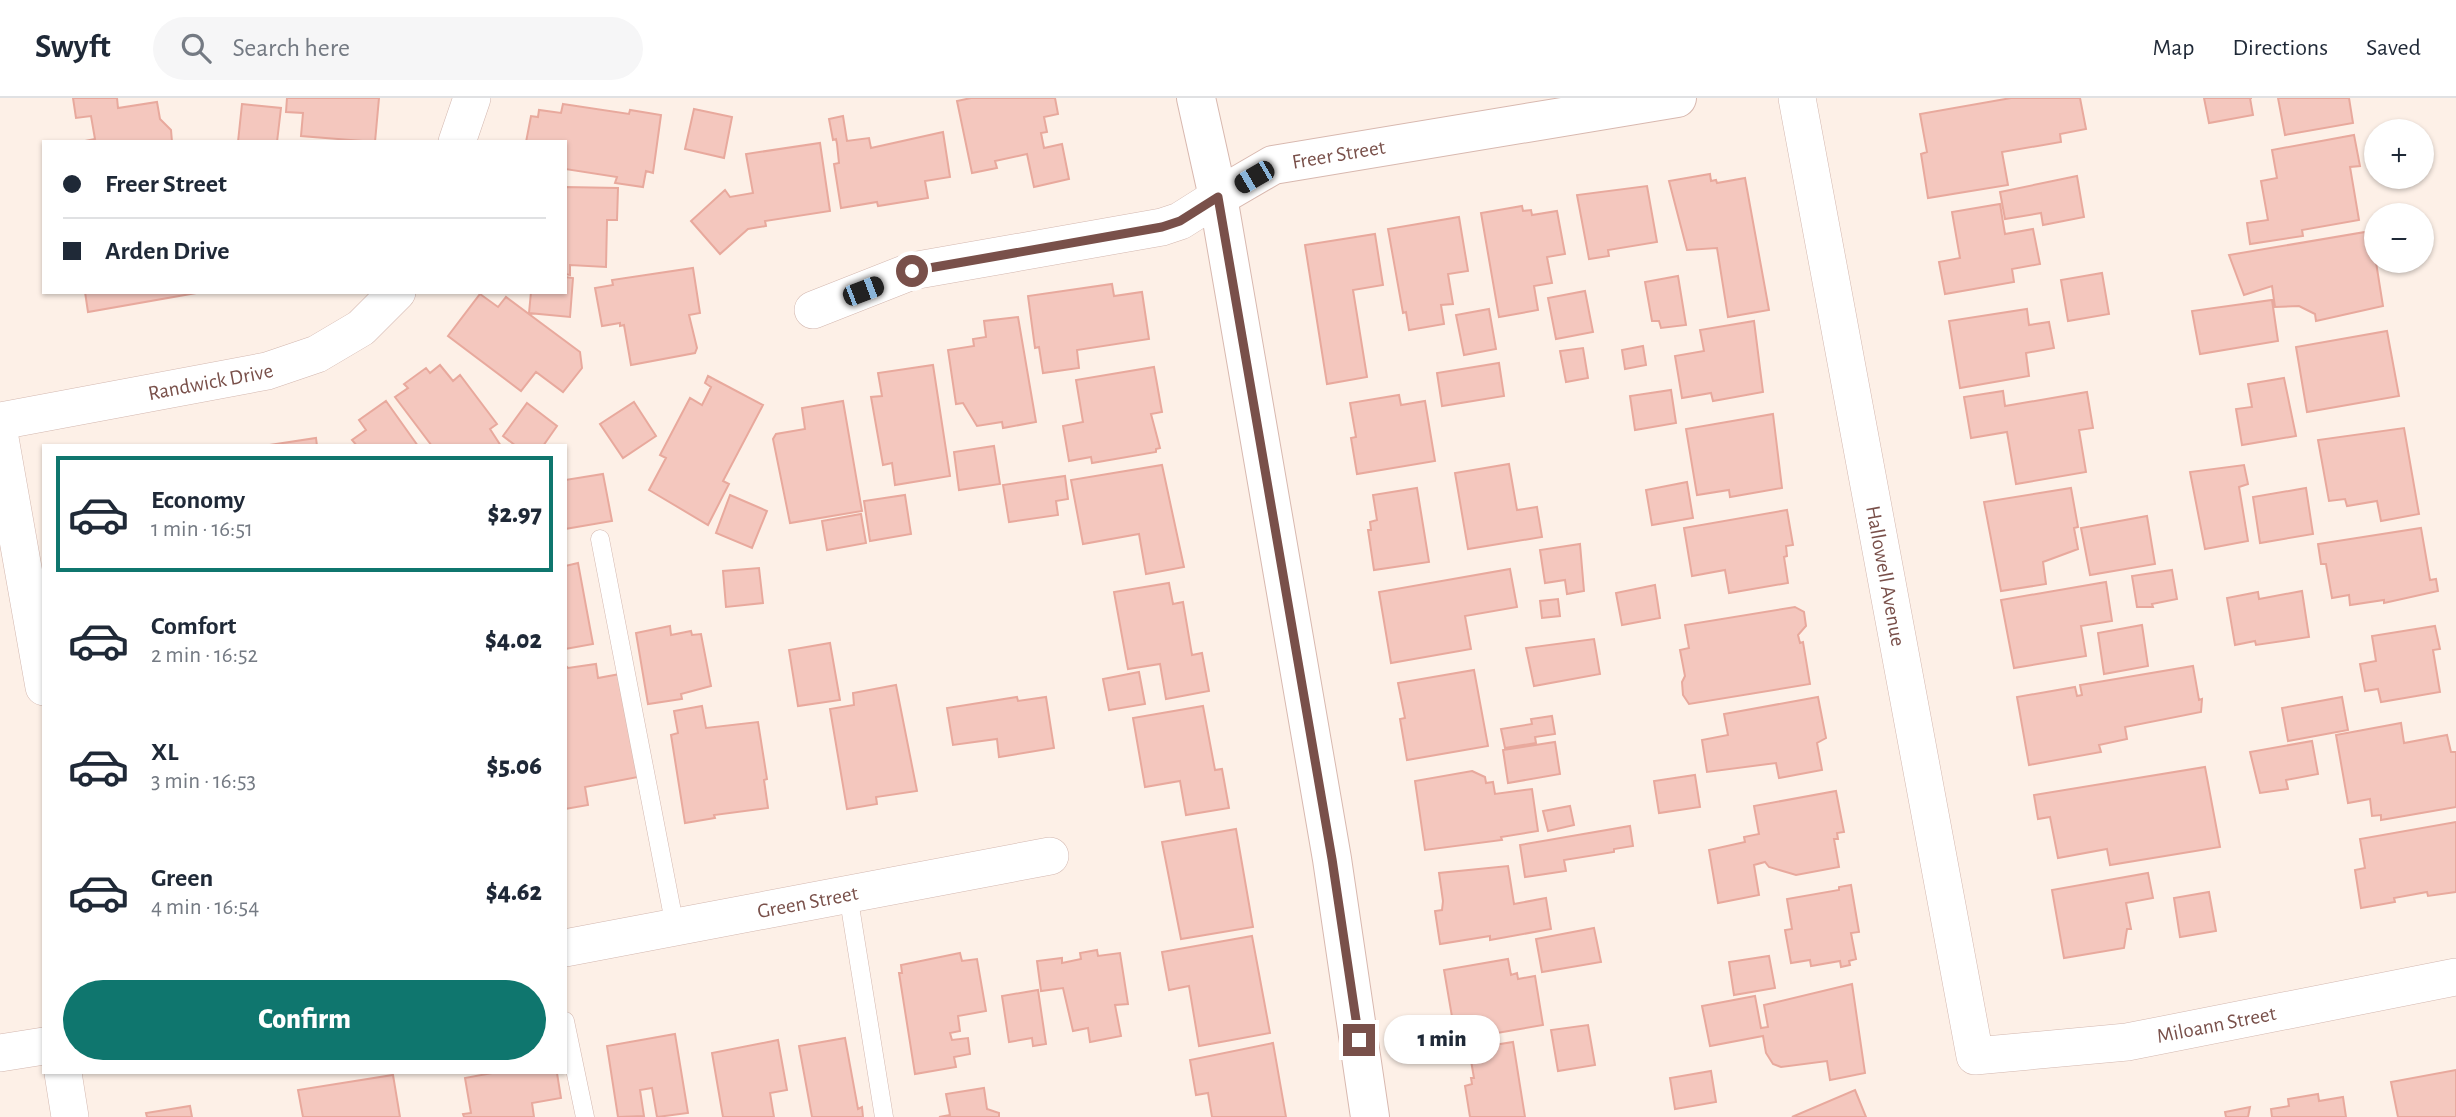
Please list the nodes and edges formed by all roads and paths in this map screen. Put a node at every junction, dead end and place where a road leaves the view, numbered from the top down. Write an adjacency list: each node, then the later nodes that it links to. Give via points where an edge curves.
1 (472, 98): 5 (street)
2 (1196, 98): 6 (street)
3 (1677, 98): 6 (street, Freer Street, via 1273,165)
4 (1797, 98): 21 (street, Hallowell Avenue)
5 (458, 140)
6 (1218, 197): 8 (street, Freer Street, via 1162,227 912,271); 26 (street, via 1329,845)
7 (395, 294): 9 (street, Randwick Drive, via 361,328 317,354 267,371)
8 (813, 310)
9 (0, 421)
10 (0, 438): 12 (street)
11 (600, 540): 15 (lane)
12 (42, 676)
13 (1050, 856): 14 (street, Green Street)
14 (848, 894): 15 (street, Green Street); 25 (lane)
15 (674, 927): 16 (street, Green Street)
16 (567, 948)
17 (2456, 977): 21 (street, Miloann Street, via 2127,1042)
18 (567, 1031): 24 (lane)
19 (42, 1046): 20 (street)
20 (0, 1053)
21 (1975, 1056)
22 (63, 1074): 23 (street)
23 (70, 1117)
24 (584, 1117)
25 (884, 1117)
26 (1370, 1117)

